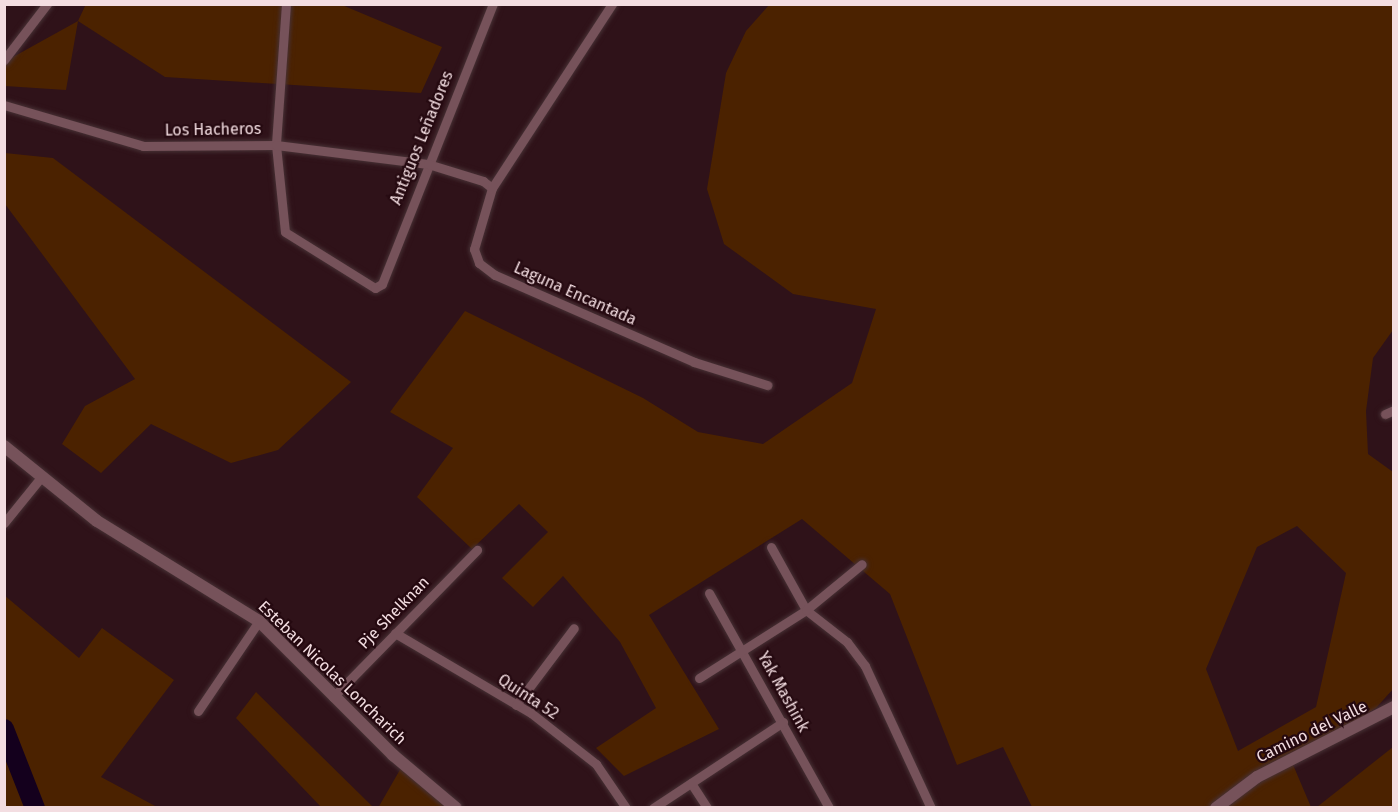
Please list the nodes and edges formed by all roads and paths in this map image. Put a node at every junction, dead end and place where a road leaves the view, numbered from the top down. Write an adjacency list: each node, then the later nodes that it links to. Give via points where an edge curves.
1 (46, 4): 5 (street)
2 (286, 4): 7 (street)
3 (493, 4): 8 (street, Antiguos Leñadores)
4 (612, 4): 9 (street, Laguna Encantada)
5 (4, 60)
6 (4, 105): 7 (street, Los Hacheros, via 143,146)
7 (276, 145): 8 (street, Los Hacheros); 8 (street, Antiguos Leñadores, via 290,239 368,287 382,284)
8 (428, 164): 9 (street)
9 (492, 188): 10 (street, Laguna Encantada, via 474,249 479,263 495,275 694,362)
10 (767, 385)
11 (4, 446): 12 (street, Esteban Nicolas Loncharich)
12 (42, 476): 13 (street); 19 (street, Esteban Nicolas Loncharich, via 130,544)
13 (4, 523)
14 (771, 547): 18 (street)
15 (477, 550): 21 (street, Pje Shelknan)
16 (862, 564): 18 (street)
17 (709, 592): 22 (street, Yak Mashink)
18 (806, 610): 22 (street); 35 (street, via 847,642 865,666)
19 (259, 621): 24 (street, Esteban Nicolas Loncharich); 27 (street)
20 (574, 628): 25 (street)
21 (395, 633): 24 (street, Pje Shelknan); 25 (street, Quinta 52)
22 (743, 652): 23 (street); 28 (street, Yak Mashink)
23 (699, 678)
24 (333, 697): 30 (street, Esteban Nicolas Loncharich)
25 (516, 705): 31 (street, Quinta 52, via 596,764)
26 (1394, 707): 36 (street, Camino del Valle, via 1257,777)
27 (198, 711)
28 (783, 722): 29 (street); 34 (street, Yak Mashink)
29 (691, 783): 32 (street); 33 (street)
30 (456, 807)
31 (626, 807)
32 (653, 807)
33 (707, 807)
34 (829, 807)
35 (931, 807)
36 (1216, 807)

